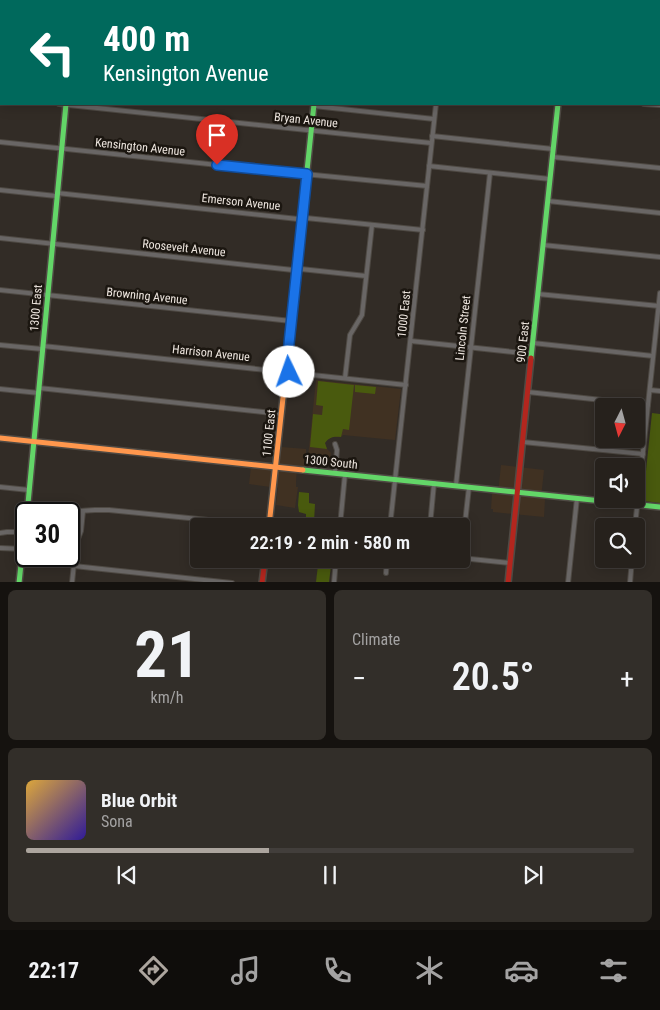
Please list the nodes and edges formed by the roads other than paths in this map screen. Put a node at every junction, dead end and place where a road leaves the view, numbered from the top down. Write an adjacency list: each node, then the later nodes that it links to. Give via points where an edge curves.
1 (66, 105): 11 (street, 1300 East)
2 (75, 105): 7 (street, Bryan Avenue)
3 (314, 105): 6 (street); 7 (street, 1100 East)
4 (436, 105): 6 (street, 1000 East)
5 (558, 105): 12 (street, 900 East)
6 (434, 119): 8 (street, 1000 East)
7 (312, 131): 10 (street, Bryan Avenue); 17 (street, 1100 East)
8 (432, 136): 10 (street, 1000 East); 12 (street)
9 (0, 142): 11 (street, Kensington Avenue)
10 (432, 144): 14 (street, 1000 East)
11 (62, 148): 17 (street, Kensington Avenue); 21 (street, 1300 East)
12 (554, 149): 13 (street, 900 East)
13 (553, 157): 15 (street); 18 (street, 900 East)
14 (429, 166): 16 (street); 19 (street, 1000 East)
15 (660, 168)
16 (490, 172): 18 (street); 45 (street, Lincoln Street)
17 (307, 174): 19 (street, Kensington Avenue); 24 (street, 1100 East)
18 (550, 179): 22 (street, 900 East)
19 (427, 186): 26 (street, 1000 East)
20 (0, 190): 21 (street, Emerson Avenue)
21 (56, 194): 24 (street, Emerson Avenue); 28 (street, 1300 East)
22 (548, 202): 23 (street); 29 (street, 900 East)
23 (660, 213)
24 (302, 218): 25 (street, Emerson Avenue); 31 (street, 1100 East)
25 (372, 225): 26 (street, Emerson Avenue); 32 (street)
26 (423, 230): 40 (street, 1000 East)
27 (0, 238): 28 (street, Roosevelt Avenue)
28 (52, 244): 31 (street, Roosevelt Avenue); 36 (street, 1300 East)
29 (543, 245): 30 (street); 35 (street, 900 East)
30 (660, 257)
31 (297, 269): 32 (street, Roosevelt Avenue); 39 (street, 1100 East)
32 (366, 276): 50 (street, via 362,317 350,335)
33 (0, 290): 36 (street, Browning Avenue)
34 (660, 293): 37 (street)
35 (538, 294): 38 (street); 41 (street, 900 East)
36 (47, 295): 39 (street, Browning Avenue); 44 (street, 1300 East)
37 (660, 300): 38 (street)
38 (659, 306): 43 (street)
39 (291, 321): 49 (street, 1100 East)
40 (411, 341): 45 (street); 51 (street, 1000 East)
41 (533, 343): 47 (street, 900 East); 48 (street)
42 (0, 345): 44 (street, Harrison Avenue)
43 (654, 346): 46 (street); 48 (street)
44 (43, 347): 49 (street, Harrison Avenue); 54 (street, 1300 East)
45 (471, 347): 47 (street); 70 (street, Lincoln Street)
46 (660, 347)
47 (532, 354): 56 (street, 900 East)
48 (653, 356): 53 (street)
49 (286, 372): 50 (street, Harrison Avenue); 58 (street, 1100 East)
50 (345, 378): 51 (street, Harrison Avenue)
51 (406, 385): 68 (street, 1000 East)
52 (0, 389): 54 (street)
53 (650, 390): 55 (street); 57 (street)
54 (39, 391): 58 (street); 60 (street, 1300 East)
55 (660, 391)
56 (528, 392): 57 (street); 61 (street, 900 East)
57 (648, 405): 63 (street)
58 (281, 414): 65 (street, 1100 East)
59 (0, 438): 60 (street, 1300 South)
60 (34, 441): 65 (street, 1300 South); 73 (street, 1300 East)
61 (523, 442): 63 (street); 74 (street, 900 East)
62 (335, 444): 66 (street)
63 (643, 454): 64 (street)
64 (643, 458)
65 (276, 466): 66 (street, 1300 South); 83 (street, 1100 East)
66 (335, 473): 67 (street, 1300 South)
67 (345, 474): 68 (street, 1300 South); 84 (street)
68 (396, 479): 69 (street, 1300 South); 85 (street, 1000 East)
69 (434, 483): 70 (street, 1300 South); 86 (street)
70 (456, 485): 71 (street, 1300 South)
71 (469, 486): 74 (street, 1300 South); 87 (street)
72 (0, 487): 73 (street)
73 (29, 490): 77 (street, 1300 East)
74 (517, 492): 75 (street, 1300 South); 94 (street, 900 East)
75 (577, 498): 76 (street, 1300 South); 109 (street)
76 (595, 500)
77 (28, 502)
78 (645, 505): 79 (street, 1300 South)
79 (660, 507)
80 (80, 511): 81 (street)
81 (83, 511): 82 (street, via 109,510); 90 (street)
82 (190, 518)
83 (269, 518)
84 (341, 518)
85 (391, 518)
86 (431, 518)
87 (466, 518)
88 (15, 532): 89 (street)
89 (0, 533)
90 (80, 533)
91 (0, 548): 92 (street)
92 (15, 549)
93 (470, 559): 94 (street)
94 (510, 563): 108 (street, 900 East)
95 (21, 567): 103 (street)
96 (74, 567): 104 (street)
97 (80, 567): 105 (street)
98 (264, 568): 106 (street)
99 (335, 568): 107 (street)
100 (386, 568): 102 (street)
101 (631, 568): 110 (street)
102 (386, 573)
103 (20, 582)
104 (72, 582)
105 (232, 582)
106 (262, 582)
107 (334, 582)
108 (508, 582)
109 (568, 582)
110 (630, 582)

